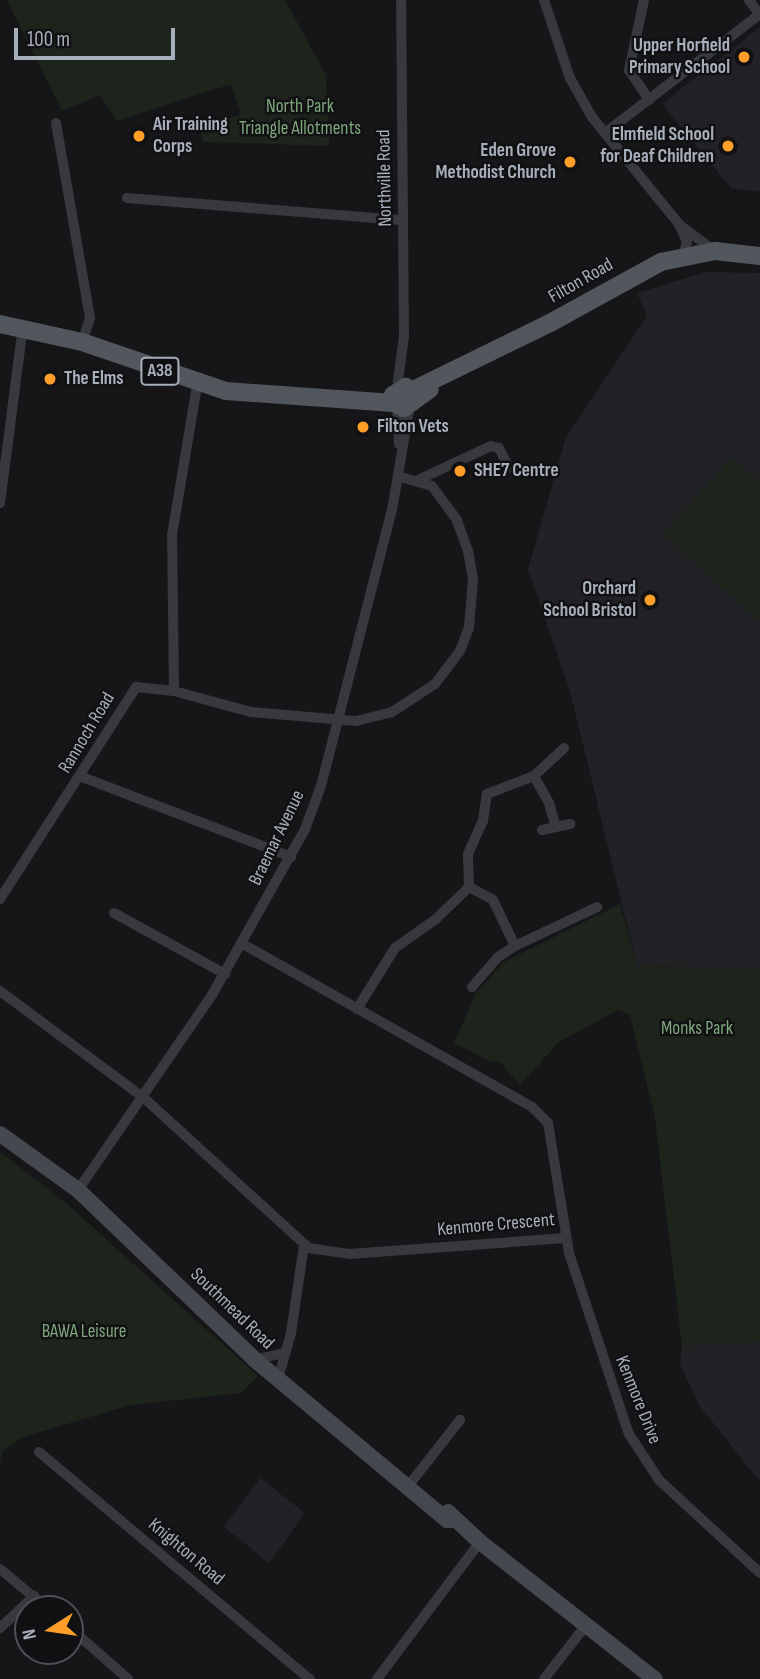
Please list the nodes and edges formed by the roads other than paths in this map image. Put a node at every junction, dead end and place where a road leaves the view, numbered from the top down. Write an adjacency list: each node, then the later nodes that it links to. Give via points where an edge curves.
1 (401, 0): 10 (street, Northville Road)
2 (544, 0): 8 (street, via 570,78)
3 (644, 0): 6 (street, via 629,70)
4 (749, 0): 5 (street)
5 (760, 14): 6 (street)
6 (649, 100): 8 (street)
7 (56, 123): 18 (street, via 90,317)
8 (605, 134): 11 (street)
9 (127, 198): 10 (street)
10 (403, 220): 20 (street, Northville Road)
11 (679, 224): 12 (street); 13 (street, via 687,242)
12 (720, 253): 13 (main road, Filton Road); 14 (main road, Filton Road); 15 (main road, Filton Road)
13 (682, 257): 15 (main road, Filton Road)
14 (760, 257)
15 (650, 270): 20 (main road, Filton Road)
16 (0, 324): 17 (main road, A38)
17 (23, 327): 18 (main road, A38); 21 (street)
18 (82, 342): 19 (main road, A38)
19 (197, 385): 20 (main road, A38, via 242,393); 26 (street, via 172,535)
20 (403, 397): 23 (street, Braemar Avenue)
21 (4, 442): 25 (street)
22 (509, 468): 24 (street, via 499,448 491,446)
23 (398, 476): 24 (street); 27 (street, Braemar Avenue)
24 (420, 479): 27 (street, Rannoch Road, via 449,507 468,551 473,579 470,628 448,670 416,700 375,718)
25 (0, 503)
26 (174, 691): 27 (street, Rannoch Road, via 237,709); 30 (street, Rannoch Road, via 136,687)
27 (339, 720): 34 (street, Braemar Avenue, via 321,786)
28 (564, 748): 29 (street)
29 (534, 776): 32 (street, via 550,803); 35 (street, via 491,790 485,797 483,821 468,854)
30 (82, 778): 34 (street); 36 (street, Rannoch Road)
31 (570, 824): 32 (street)
32 (556, 827): 33 (street)
33 (542, 830)
34 (291, 857): 39 (street, Braemar Avenue)
35 (469, 887): 40 (street, via 493,900); 44 (street, via 436,919 395,948)
36 (0, 899)
37 (597, 907): 40 (street)
38 (114, 913): 41 (street)
39 (241, 943): 41 (street, Braemar Avenue); 44 (street, Kenmore Crescent)
40 (515, 946): 42 (street)
41 (225, 974): 45 (street, Braemar Avenue)
42 (472, 987)
43 (0, 991): 45 (street)
44 (357, 1009): 48 (street, Kenmore Crescent, via 532,1107 548,1123)
45 (144, 1098): 47 (street, Braemar Avenue); 49 (street)
46 (0, 1135): 47 (main road, Southmead Road)
47 (78, 1191): 51 (main road, Southmead Road)
48 (565, 1238): 49 (street, Kenmore Crescent, via 349,1254); 58 (street, Kenmore Drive, via 588,1319 640,1456 713,1535)
49 (304, 1245): 50 (street, via 291,1333)
50 (283, 1353): 51 (street); 52 (street)
51 (255, 1360): 52 (main road, Southmead Road)
52 (278, 1379): 55 (main road, Southmead Road)
53 (460, 1420): 55 (street)
54 (40, 1452): 65 (street, Knighton Road)
55 (409, 1485): 56 (main road, Southmead Road)
56 (480, 1542): 61 (main road, Southmead Road); 66 (street)
57 (0, 1569): 59 (street)
58 (760, 1573)
59 (33, 1595)
60 (14, 1615): 62 (street)
61 (586, 1625): 67 (street); 68 (main road, Southmead Road)
62 (0, 1628)
63 (84, 1640): 64 (street)
64 (128, 1679)
65 (310, 1679)
66 (377, 1679)
67 (544, 1679)
68 (655, 1679)

